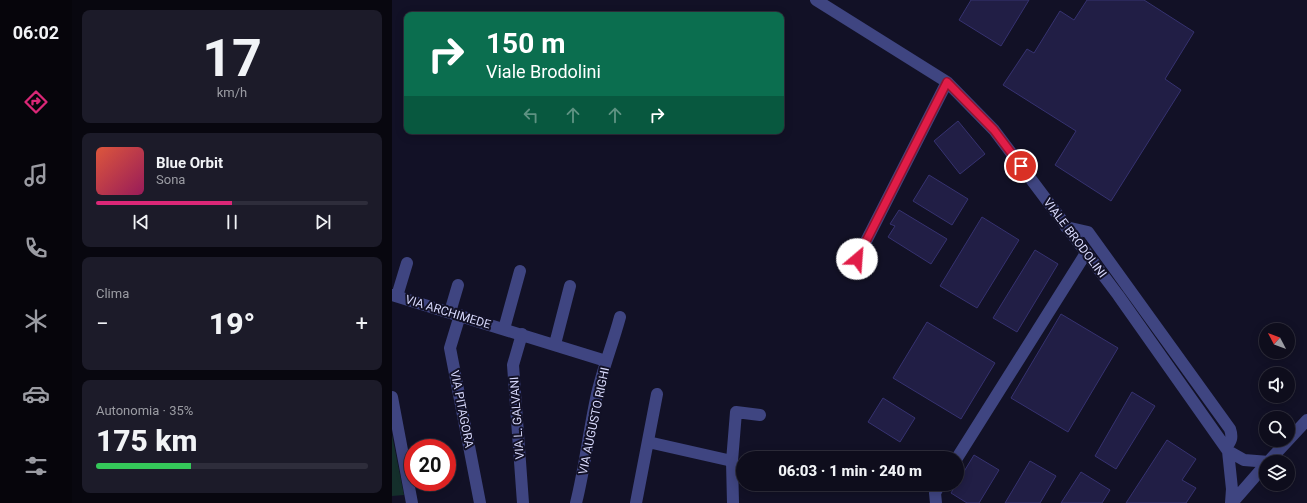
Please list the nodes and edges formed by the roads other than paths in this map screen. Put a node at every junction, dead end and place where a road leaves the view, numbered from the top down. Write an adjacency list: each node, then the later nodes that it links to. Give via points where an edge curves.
1 (816, 0): 2 (street, VIALE BRODOLINI)
2 (947, 82): 3 (street, VIALE BRODOLINI, via 994,130); 5 (street)
3 (1066, 227): 4 (street, VIALE BRODOLINI); 22 (street, via 1088,232 1230,429 1233,436)
4 (1086, 253): 22 (street, VIALE BRODOLINI); 23 (street)
5 (857, 259)
6 (407, 263): 10 (street)
7 (520, 271): 13 (street, VIA ARCHIMEDE)
8 (458, 285): 11 (street, VIA PITAGORA)
9 (570, 286): 15 (street)
10 (395, 295): 11 (street, VIA ARCHIMEDE)
11 (455, 314): 13 (street, VIA ARCHIMEDE); 33 (street, VIA PITAGORA, via 450,348)
12 (620, 317): 16 (street, VIA AUGUSTO RIGHI)
13 (504, 329): 14 (street, VIA ARCHIMEDE)
14 (522, 334): 15 (street, VIA ARCHIMEDE); 34 (street, VIA L. GALVANI, via 513,365)
15 (555, 344): 16 (street, VIA ARCHIMEDE)
16 (606, 361): 35 (street, VIA AUGUSTO RIGHI)
17 (657, 394): 21 (street)
18 (392, 397): 32 (street)
19 (760, 415): 26 (street, via 736,412)
20 (1307, 420): 24 (street)
21 (648, 442): 26 (street); 36 (street)
22 (1227, 449): 25 (street); 29 (street)
23 (961, 451)
24 (1274, 455)
25 (1244, 460): 27 (street); 30 (street)
26 (732, 461): 37 (street)
27 (1259, 461)
28 (1259, 471): 30 (street)
29 (1231, 472): 30 (street); 39 (street)
30 (1250, 481): 39 (street)
31 (936, 491): 38 (street)
32 (408, 502)
33 (480, 503)
34 (523, 503)
35 (576, 503)
36 (636, 503)
37 (732, 503)
38 (936, 503)
39 (1231, 503)

